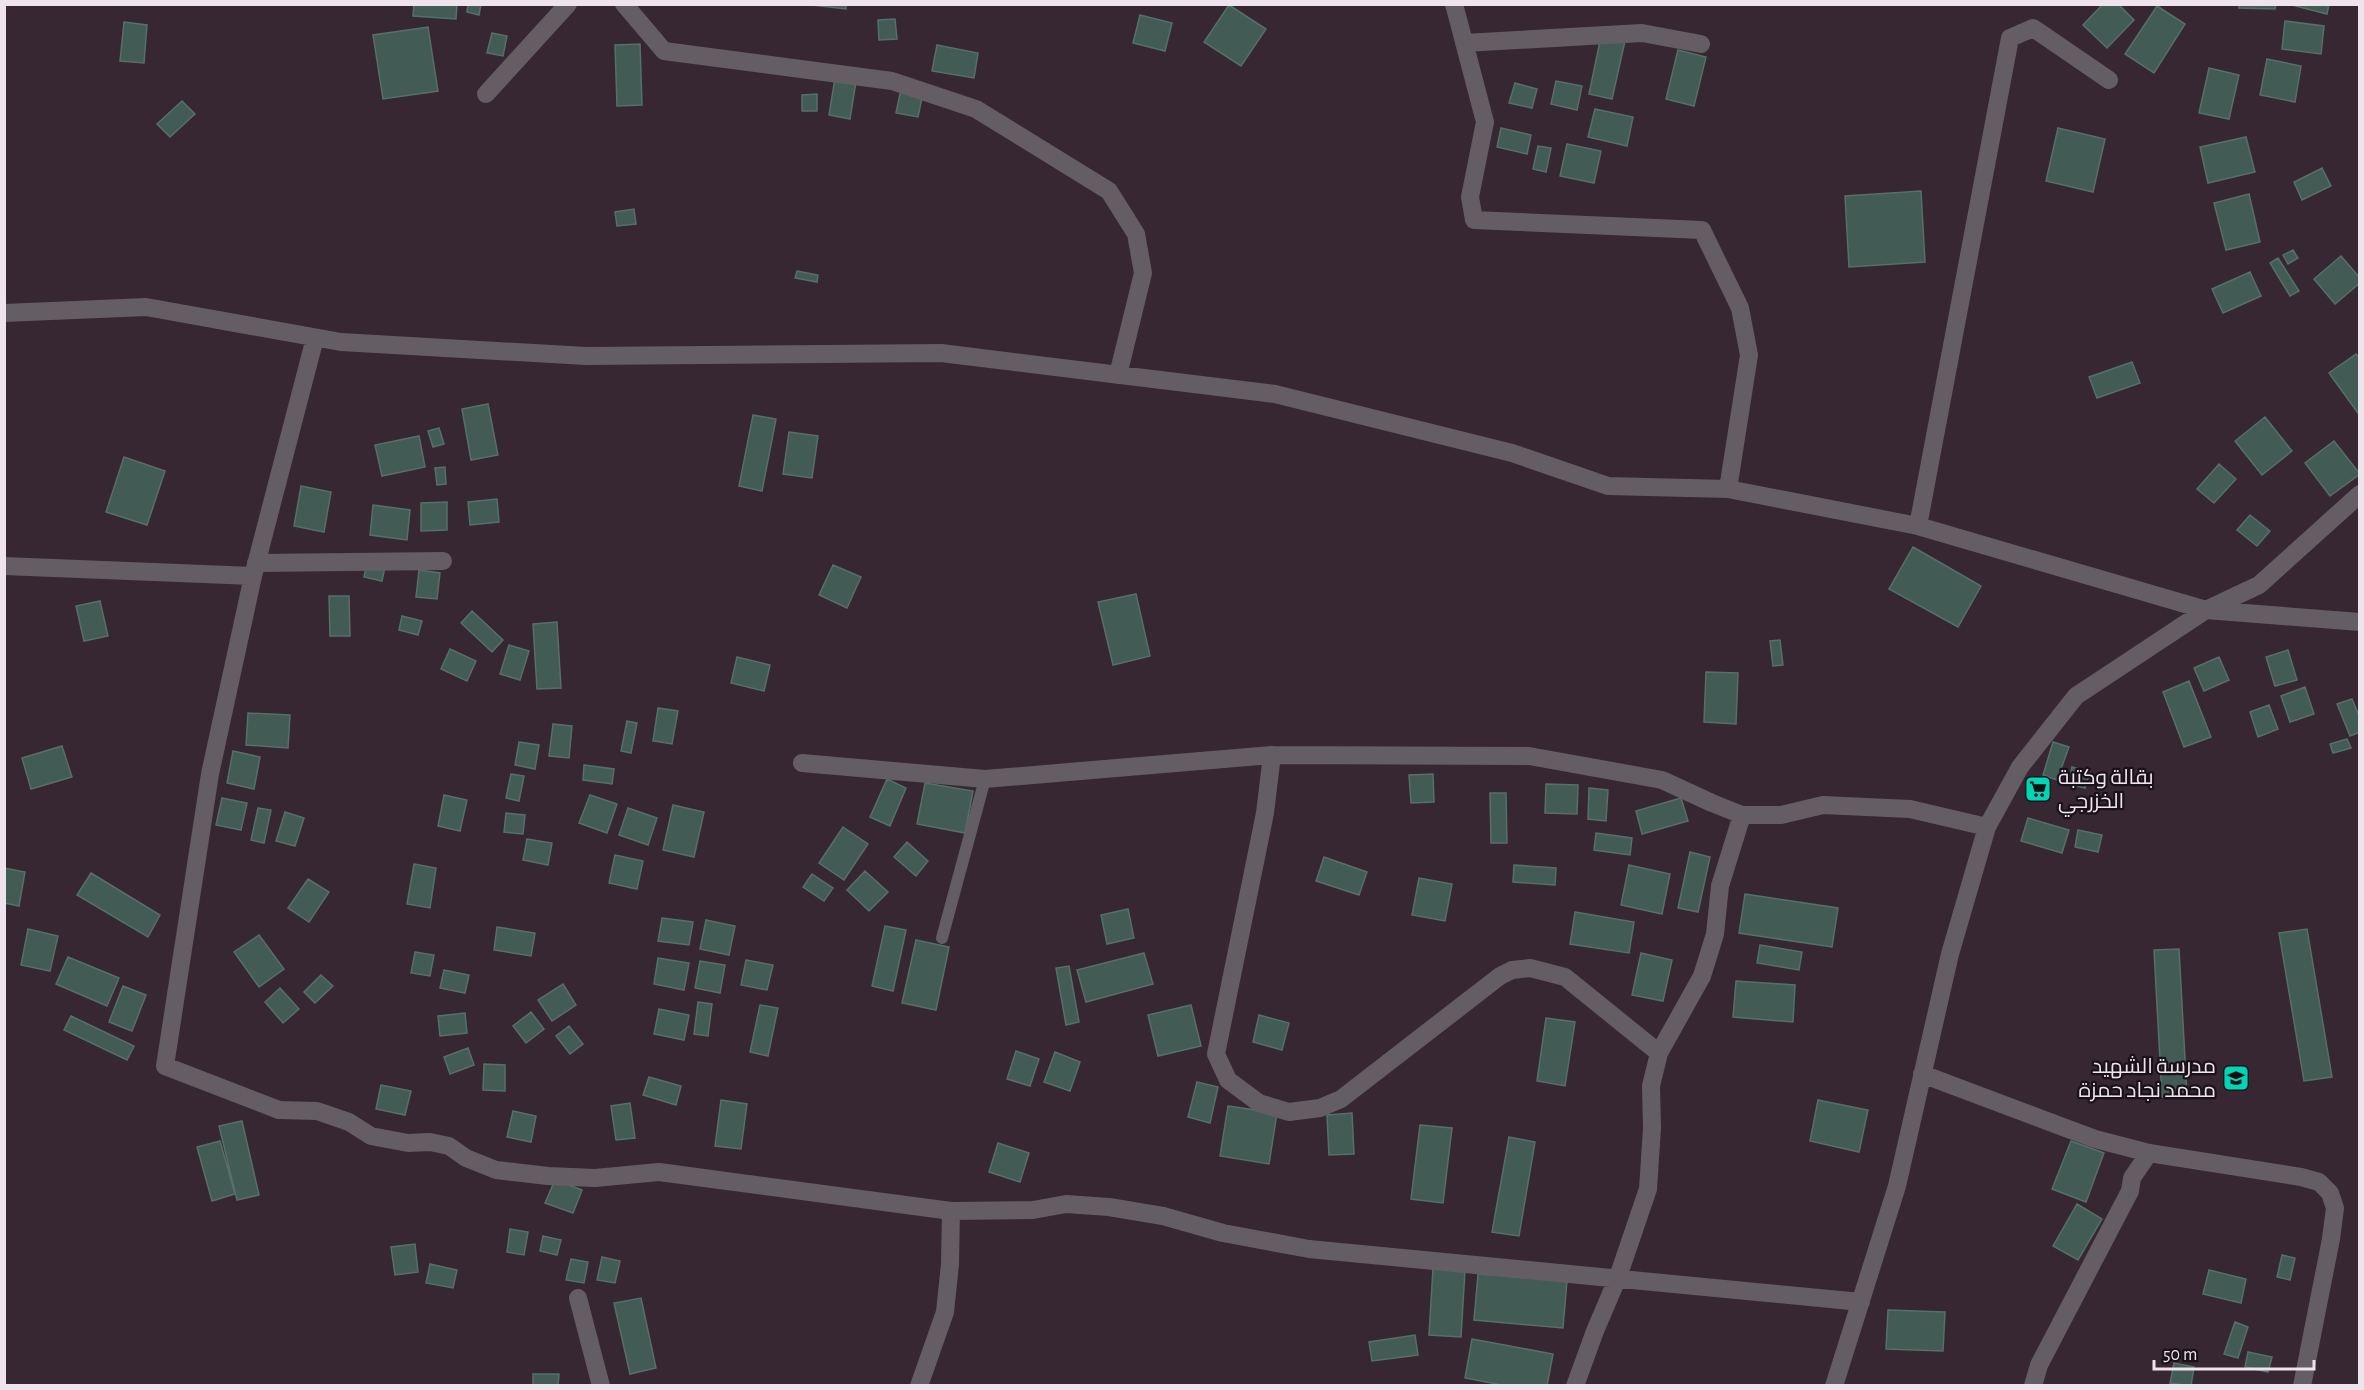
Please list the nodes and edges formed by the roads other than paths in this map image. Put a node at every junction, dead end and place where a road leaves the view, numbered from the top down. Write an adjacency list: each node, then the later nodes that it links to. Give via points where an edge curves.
1 (568, 4): 7 (street)
2 (624, 4): 10 (street, via 664,51 892,81 976,109 1109,191 1136,234 1143,273)
3 (1454, 4): 4 (street)
4 (1464, 43): 5 (street, via 1642,33); 11 (street, via 1485,122 1470,197 1474,220 1702,230 1740,308 1749,355)
5 (1701, 44)
6 (2109, 80): 13 (street, via 2033,27 2010,38)
7 (486, 94)
8 (4, 313): 9 (street, via 146,307)
9 (315, 338): 10 (street, via 586,356 941,353); 16 (street)
10 (1118, 375): 11 (street, via 1275,394 1512,453 1608,486)
11 (1728, 489): 13 (street)
12 (2360, 494): 17 (street, via 2259,585)
13 (1918, 526): 17 (street)
14 (443, 561): 16 (street)
15 (4, 566): 16 (street)
16 (254, 570): 28 (street, via 210,774 165,1066 279,1110 317,1111 349,1122 371,1136 449,1146 496,1170 595,1178 659,1172)
17 (2206, 610): 18 (street); 23 (street, via 2076,696 2020,767)
18 (2360, 622)
19 (1272, 755): 21 (street); 22 (street, via 1529,756 1662,780); 25 (street, via 1265,813 1216,1054 1228,1080 1259,1103 1289,1112 1320,1108 1341,1099 1500,976 1530,968 1565,977)
20 (802, 763): 21 (street)
21 (985, 779): 24 (lane)
22 (1742, 815): 23 (street, via 1781,815 1823,805 1910,809); 25 (street, via 1720,886 1714,934 1702,976)
23 (1987, 827): 26 (street, via 1950,954)
24 (942, 938)
25 (1659, 1053): 29 (street, via 1651,1086 1648,1189)
26 (1922, 1074): 27 (street, via 2095,1139); 31 (street, via 1897,1185)
27 (2149, 1153): 36 (street, via 2132,1178 2130,1191 2039,1365); 37 (street, via 2301,1177 2319,1182 2330,1193 2335,1208 2331,1239)
28 (951, 1211): 29 (street, via 1033,1210 1066,1203 1109,1207 1309,1249); 33 (street, via 945,1312)
29 (1618, 1277): 31 (street); 34 (street)
30 (578, 1298): 32 (street)
31 (1861, 1302): 35 (street)
32 (601, 1386)
33 (919, 1386)
34 (1575, 1386)
35 (1834, 1386)
36 (2033, 1386)
37 (2302, 1386)

